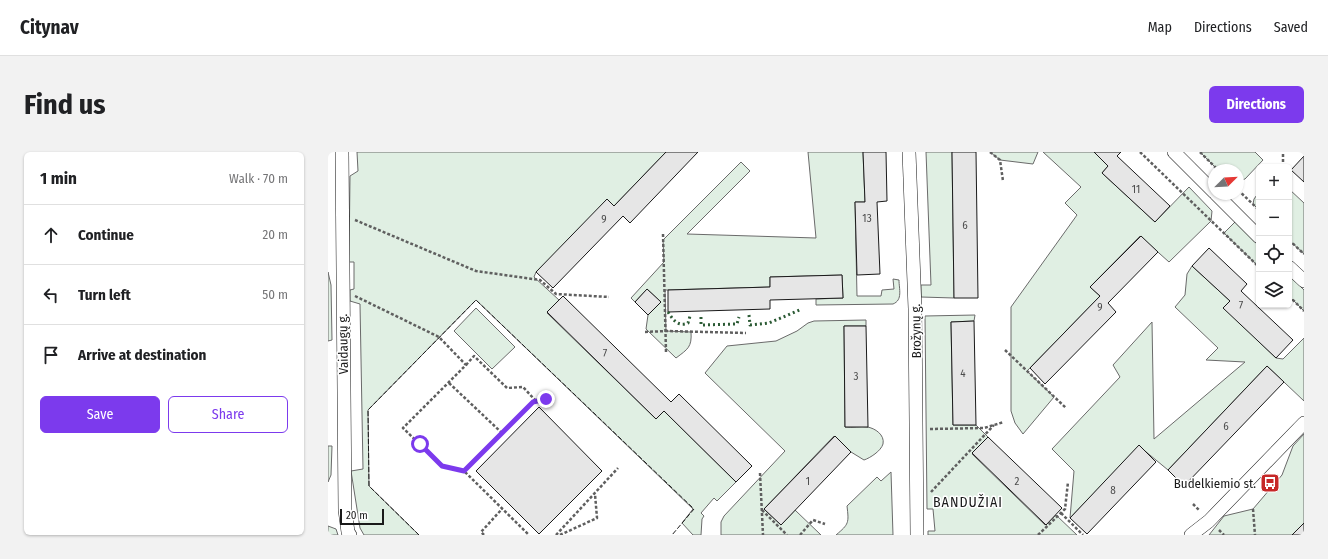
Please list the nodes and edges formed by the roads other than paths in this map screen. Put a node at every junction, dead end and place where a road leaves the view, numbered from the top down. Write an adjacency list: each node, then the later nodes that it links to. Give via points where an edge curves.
1 (342, 152): 10 (street, Vaidaugų g., via 345,510)
2 (909, 152): 11 (street, Brožynų g., via 916,309)
3 (1174, 152): 4 (street)
4 (1208, 186)
5 (1222, 200): 6 (street)
6 (1258, 236)
7 (1292, 269): 8 (street)
8 (1304, 281)
9 (1304, 423): 12 (street, via 1209,521)
10 (350, 535)
11 (917, 535)
12 (1192, 535)

